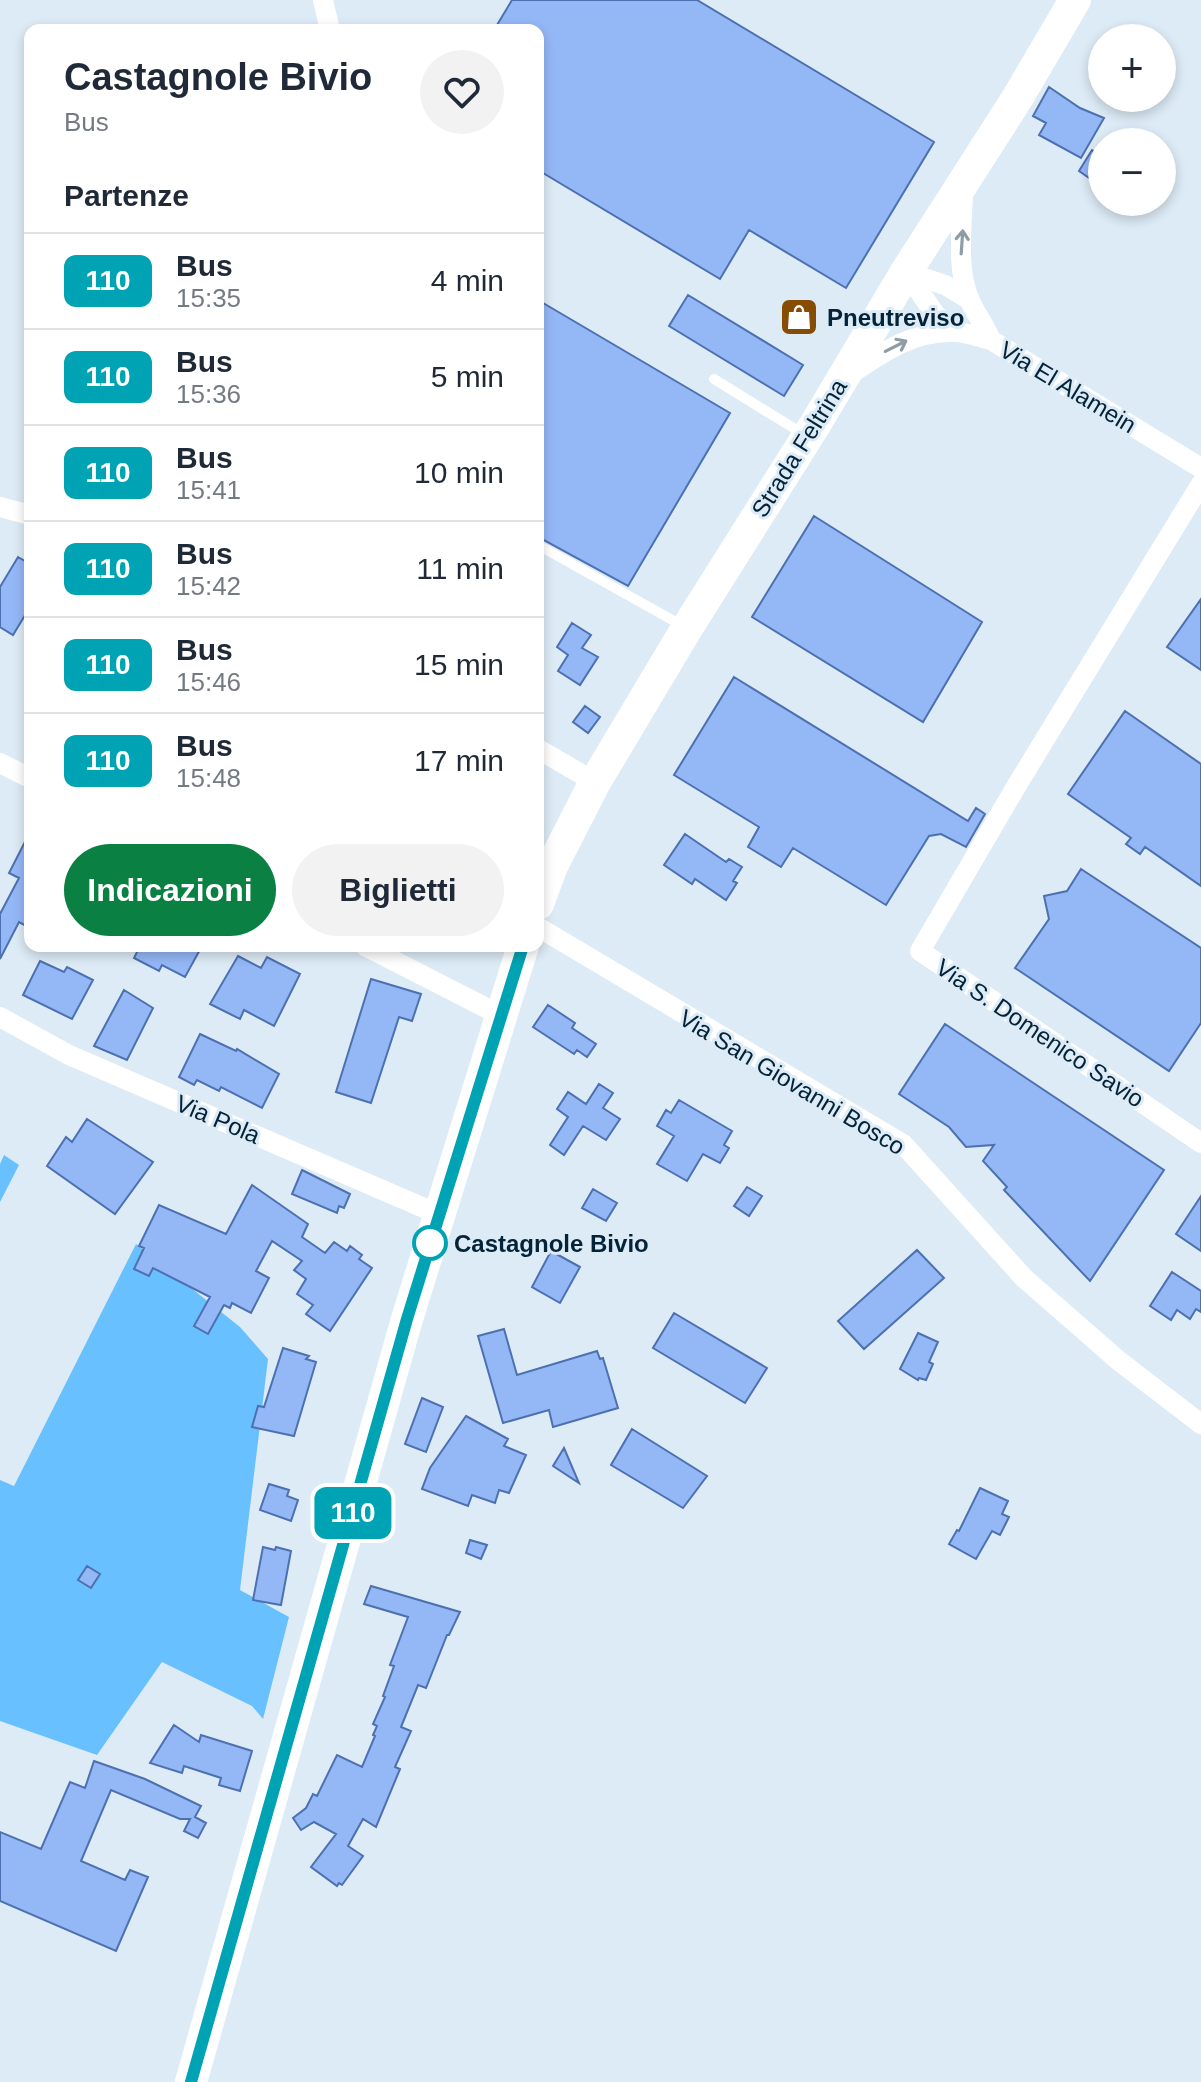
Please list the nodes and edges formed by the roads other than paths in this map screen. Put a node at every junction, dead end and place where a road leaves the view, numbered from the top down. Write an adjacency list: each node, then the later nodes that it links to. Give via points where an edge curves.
1 (323, 0): 3 (street)
2 (1075, 0): 4 (main road, Strada Feltrina)
3 (329, 24)
4 (963, 182): 5 (main road, Strada Feltrina); 6 (street, one-way to 4, via 961,263)
5 (906, 272): 6 (street); 7 (street, via 935,314); 9 (main road, Strada Feltrina)
6 (970, 300): 8 (street)
7 (955, 332): 8 (street, Via El Alamein); 9 (street, Via El Alamein, one-way to 7, via 894,346 919,336)
8 (991, 340): 12 (street, Via El Alamein)
9 (842, 378): 11 (main road, Strada Feltrina)
10 (714, 379): 11 (lane)
11 (807, 436): 17 (main road, Strada Feltrina)
12 (1201, 468)
13 (1201, 484): 28 (street, Via S. Domenico Savio, via 920,951)
14 (0, 507): 15 (street)
15 (24, 513)
16 (544, 548): 17 (lane)
17 (687, 628): 21 (main road, Strada Feltrina)
18 (544, 752): 21 (street)
19 (0, 763): 20 (street)
20 (24, 775)
21 (595, 782): 22 (main road, Strada Feltrina)
22 (544, 888)
23 (544, 931): 30 (street, Via San Giovanni Bosco, via 903,1144 1024,1278)
24 (380, 952): 26 (street)
25 (521, 952): 26 (main road)
26 (500, 1015): 29 (main road)
27 (0, 1017): 29 (street, Via Pola, via 69,1055)
28 (1201, 1143)
29 (438, 1214): 31 (main road)
30 (1201, 1424)
31 (191, 2082)

